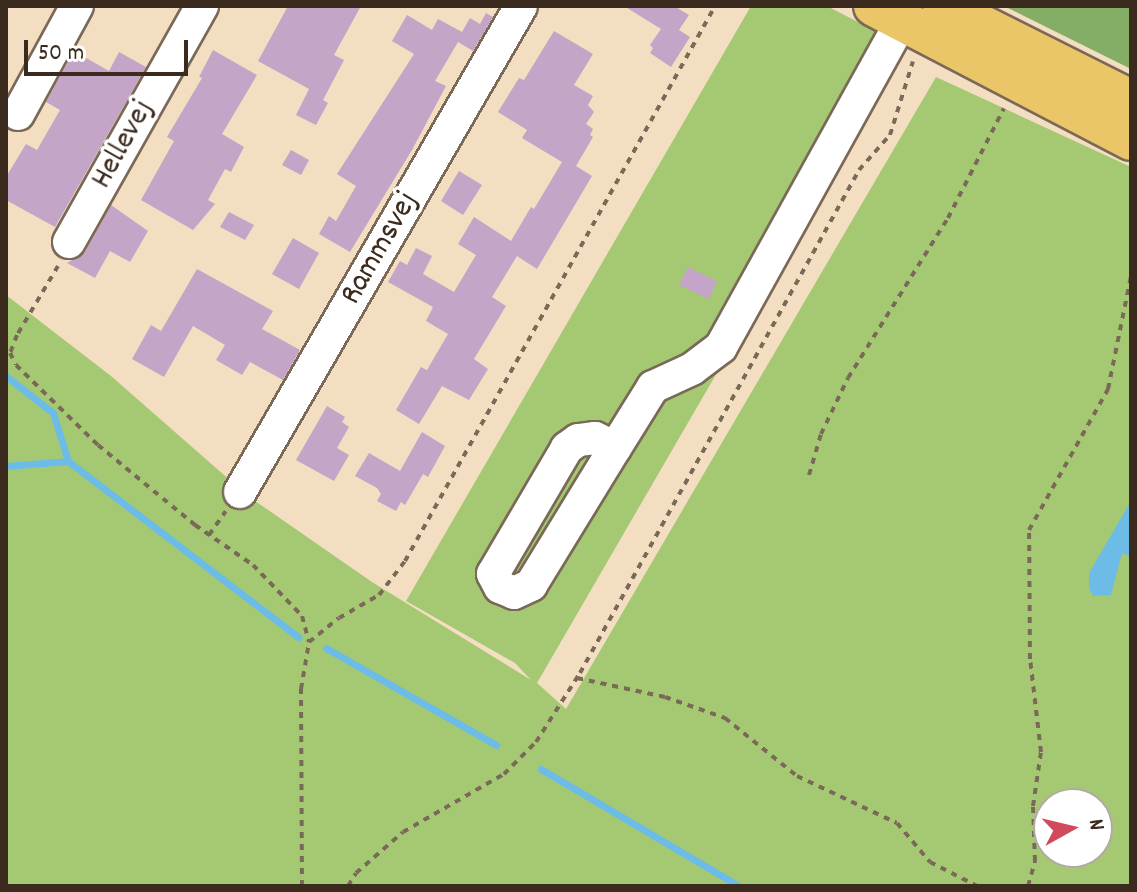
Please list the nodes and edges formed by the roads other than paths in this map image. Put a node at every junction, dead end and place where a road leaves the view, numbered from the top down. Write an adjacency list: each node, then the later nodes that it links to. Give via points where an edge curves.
1 (77, 6): 6 (street)
2 (202, 6): 8 (street, Hellevej)
3 (521, 6): 10 (street, Rammsvej)
4 (911, 16): 5 (main road); 7 (main road, via 1017,81); 9 (street, via 721,347 692,369 653,387)
5 (1131, 100)
6 (18, 114)
7 (1131, 140)
8 (69, 242)
9 (615, 448): 9 (street, via 595,438 567,448 493,574 500,587 514,593 531,585)
10 (240, 492)

